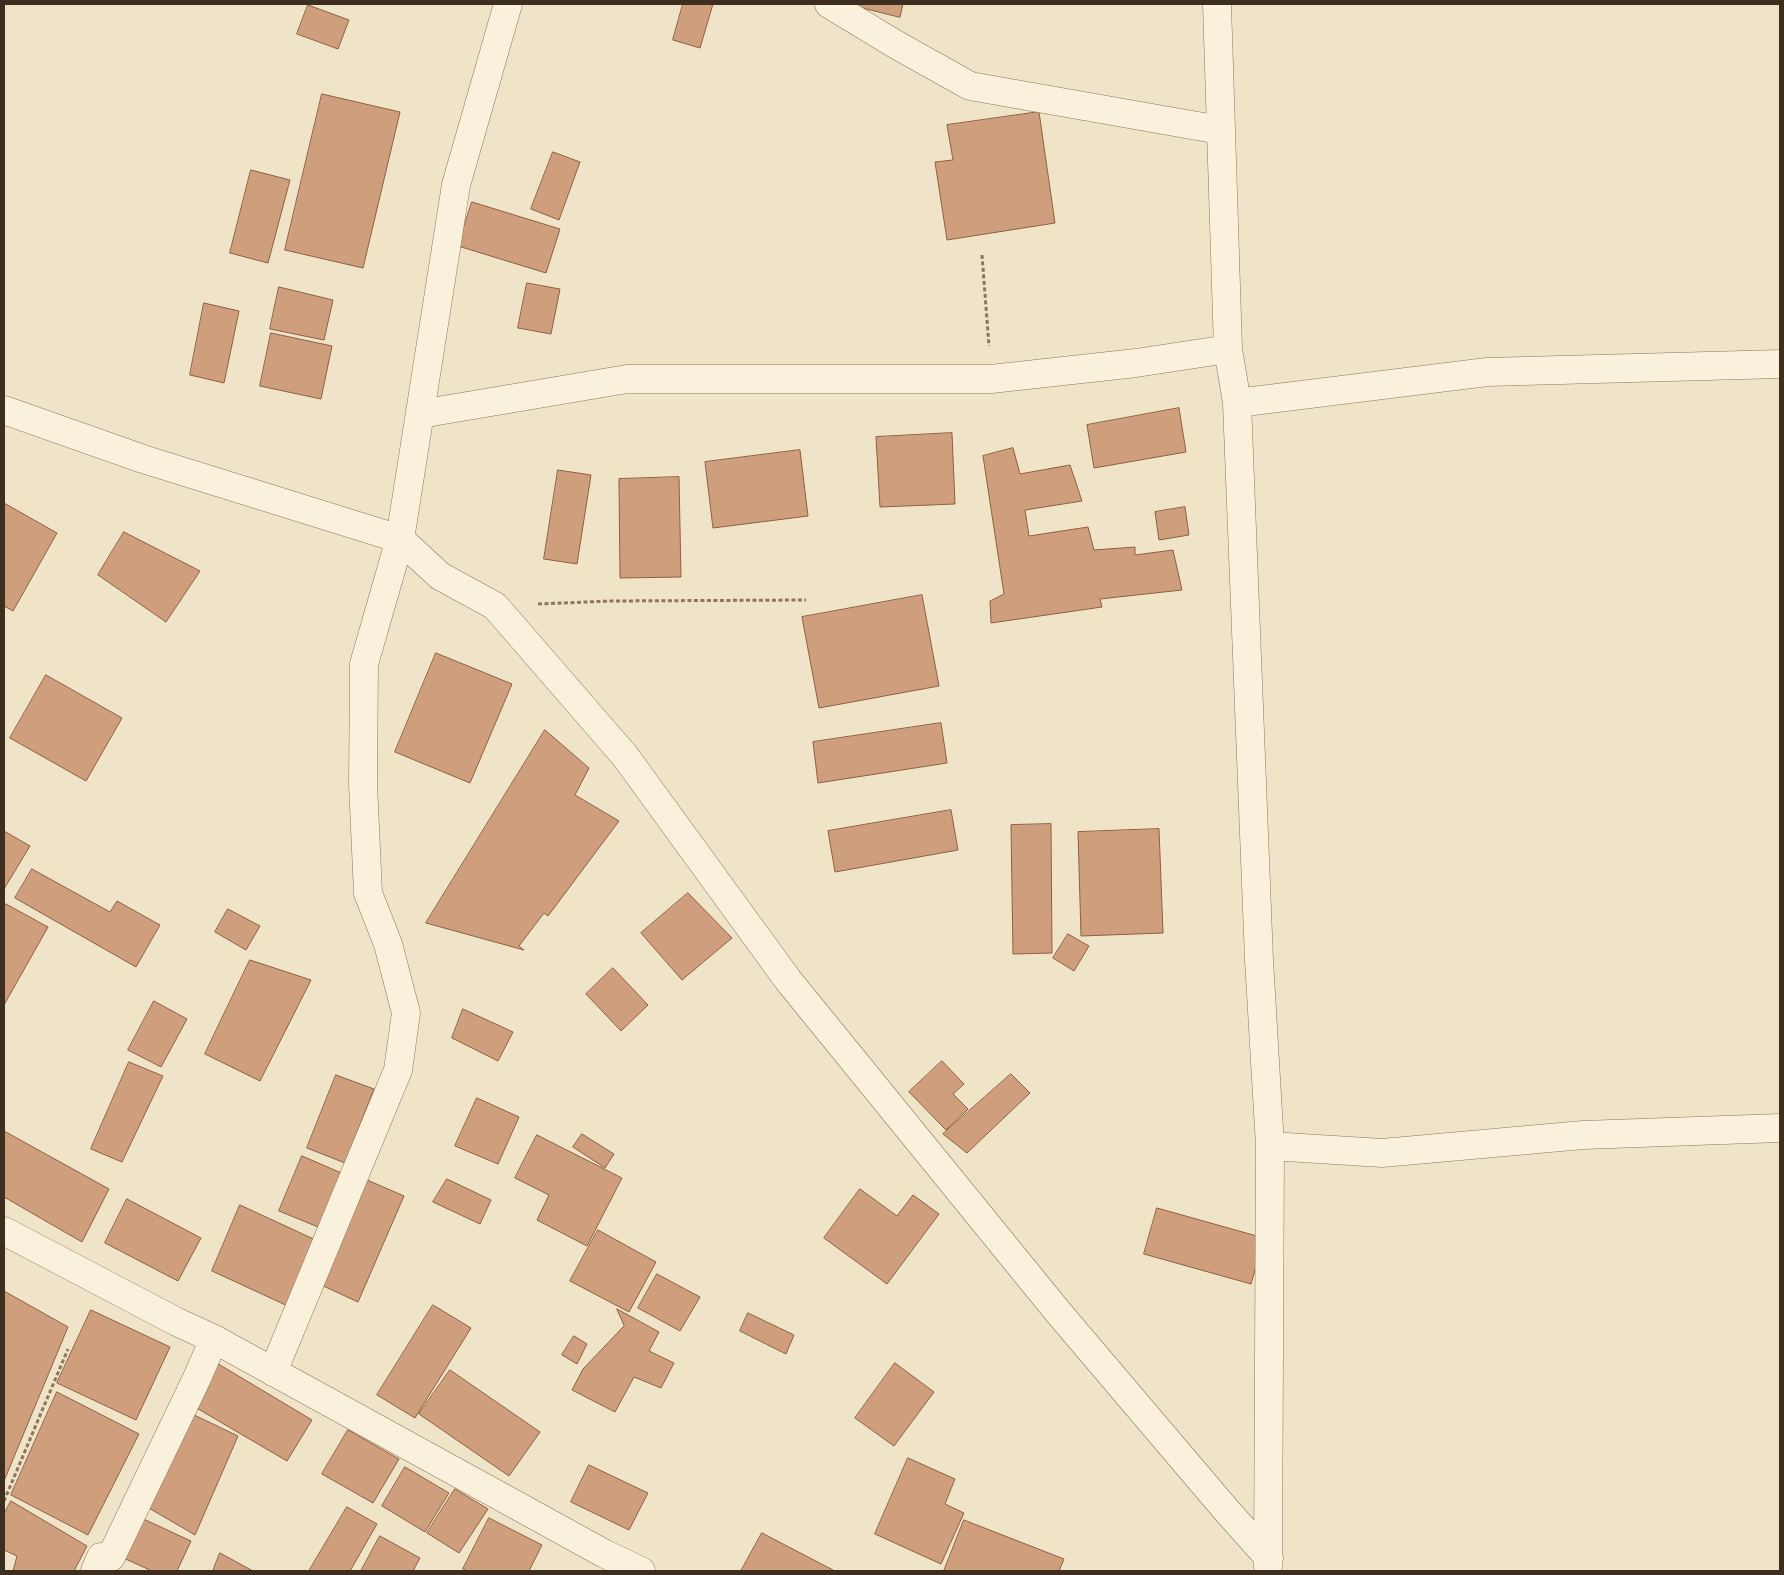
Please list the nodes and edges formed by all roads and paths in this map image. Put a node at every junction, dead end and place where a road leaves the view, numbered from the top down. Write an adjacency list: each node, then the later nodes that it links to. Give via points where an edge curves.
1 (508, 4): 11 (street, via 456,185)
2 (829, 4): 4 (street, via 970,86)
3 (1217, 4): 4 (street)
4 (1220, 130): 6 (street)
5 (982, 255): 8 (path)
6 (1228, 349): 8 (street); 9 (street)
7 (1780, 364): 9 (street, via 1487,372)
8 (991, 379): 11 (street, via 626,380)
9 (1237, 404): 16 (street, via 1259,960)
10 (4, 410): 12 (street, via 143,459)
11 (420, 414): 12 (street)
12 (400, 539): 14 (street, via 440,576); 20 (street, via 364,664 363,784 368,893 388,944 406,1014 398,1070)
13 (806, 600): 14 (path, via 610,601)
14 (495, 606): 22 (street, via 625,756 788,980)
15 (1780, 1128): 16 (street, via 1583,1135 1382,1153)
16 (1270, 1146): 22 (street)
17 (4, 1230): 18 (street)
18 (214, 1339): 20 (street); 23 (street, via 111,1557 101,1557)
19 (68, 1349): 21 (path)
20 (273, 1372): 24 (street)
21 (4, 1501)
22 (1268, 1565)
23 (95, 1571)
24 (641, 1571)

